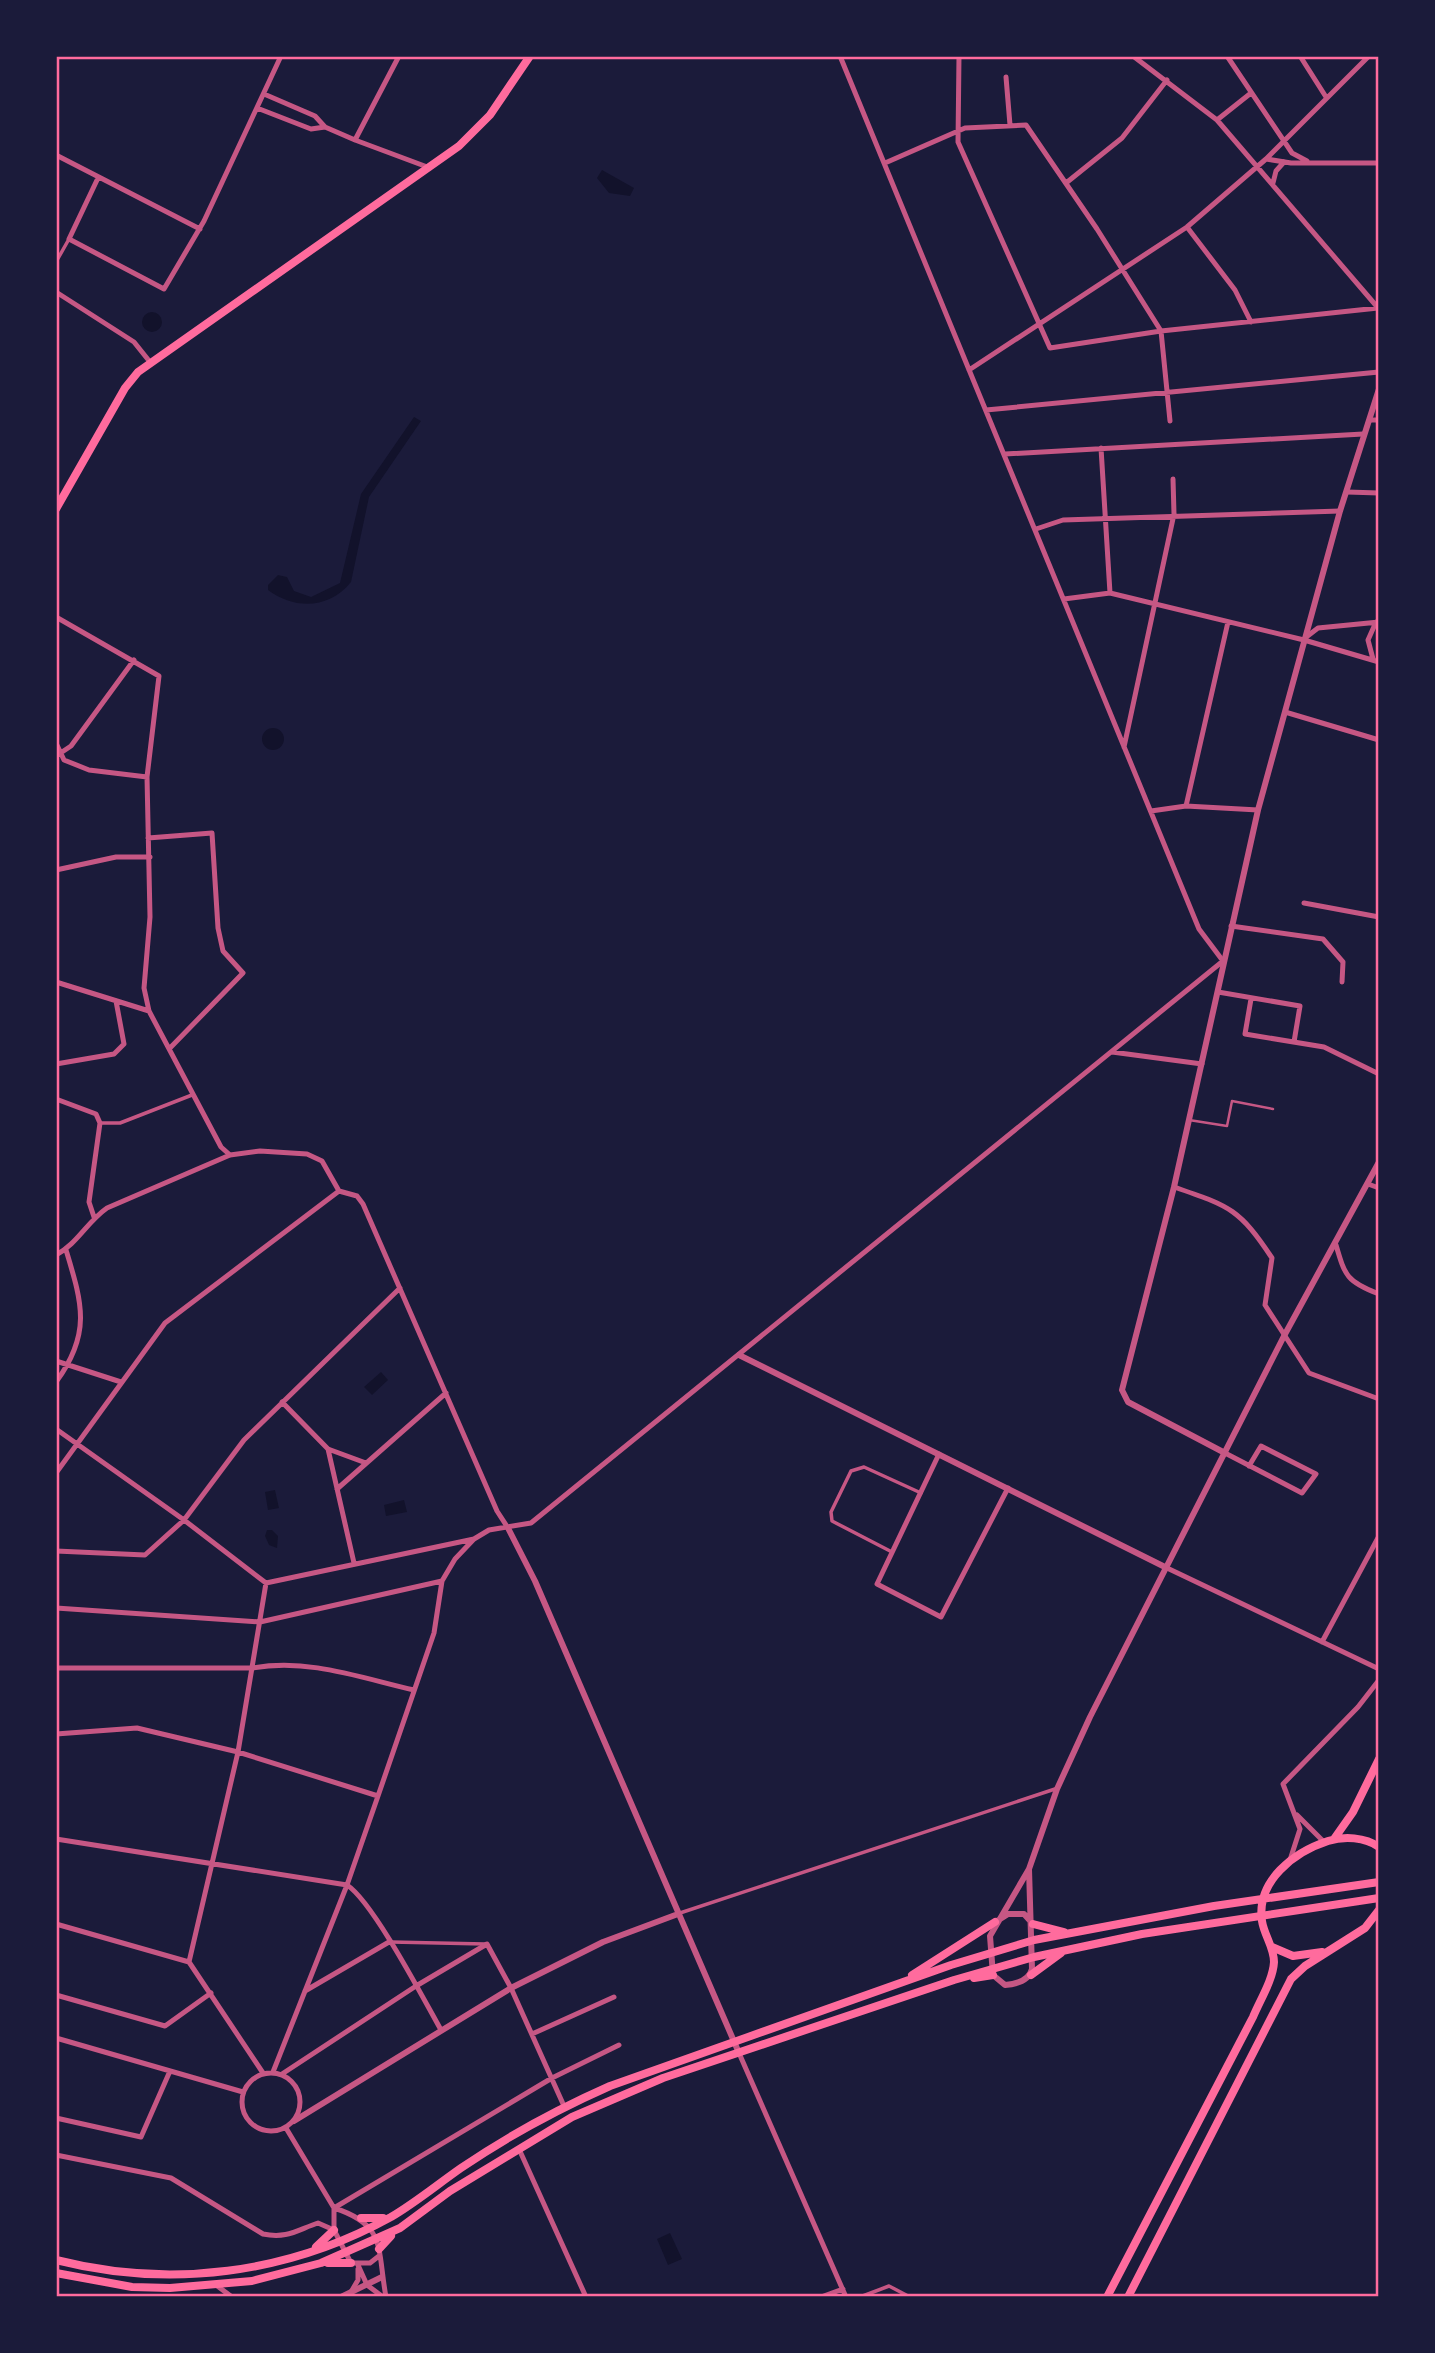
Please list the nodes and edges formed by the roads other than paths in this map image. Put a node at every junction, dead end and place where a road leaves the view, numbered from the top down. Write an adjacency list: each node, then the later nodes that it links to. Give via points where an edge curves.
1 (281, 56): 13 (street)
2 (399, 56): 21 (street)
3 (530, 56): 29 (main road, via 490,115)
4 (840, 56): 26 (street)
5 (959, 56): 19 (street)
6 (1133, 56): 11 (street)
7 (1227, 56): 12 (street)
8 (1300, 56): 14 (street)
9 (1369, 56): 14 (street)
10 (1006, 77): 17 (street)
11 (1167, 80): 16 (street); 31 (street, via 1122,138)
12 (1251, 93): 16 (street); 20 (street)
13 (264, 94): 15 (street); 18 (street, via 314,116)
14 (1326, 97): 20 (street)
15 (257, 108): 18 (street, via 311,129); 34 (street)
16 (1217, 120): 28 (street)
17 (1010, 125): 19 (street); 31 (street, via 1026,125)
18 (325, 127): 21 (street)
19 (958, 131): 26 (street); 41 (street, via 958,142)
20 (1283, 139): 23 (street); 24 (street, via 1293,153)
21 (355, 140): 29 (street)
22 (56, 155): 30 (street)
23 (1266, 159): 25 (street); 28 (street)
24 (1307, 161): 25 (street); 27 (street)
25 (1284, 162): 32 (street)
26 (885, 163): 44 (street)
27 (1379, 163)
28 (1259, 166): 32 (street); 33 (street)
29 (430, 168): 43 (main road)
30 (98, 177): 34 (street); 35 (street)
31 (1066, 183): 37 (street)
32 (1273, 183): 39 (street)
33 (1187, 227): 37 (street); 40 (street, via 1235,290)
34 (200, 229): 35 (street, via 164,289)
35 (69, 239): 36 (street)
36 (56, 262)
37 (1123, 269): 41 (street); 42 (street)
38 (56, 292): 43 (street, via 134,342)
39 (1378, 309): 40 (street)
40 (1251, 321): 42 (street)
41 (1039, 326): 42 (street, via 1050,348); 44 (street)
42 (1161, 331): 47 (street)
43 (150, 362): 58 (main road, via 125,388)
44 (969, 370): 48 (street)
45 (1379, 372): 47 (street)
46 (1379, 389): 49 (street)
47 (1167, 391): 48 (street); 51 (street)
48 (986, 410): 54 (street)
49 (1371, 420): 50 (street); 52 (street)
50 (1379, 420)
51 (1170, 421)
52 (1363, 434): 53 (street); 56 (street)
53 (1101, 448): 54 (street); 61 (street)
54 (1005, 454): 62 (street)
55 (1174, 479): 60 (street)
56 (1347, 492): 57 (street); 59 (street)
57 (1379, 492)
58 (56, 509)
59 (1340, 511): 60 (street); 69 (street)
60 (1174, 514): 61 (street); 65 (street)
61 (1106, 519): 62 (street, via 1063,520); 63 (street)
62 (1036, 528): 64 (street)
63 (1110, 593): 64 (street); 65 (street)
64 (1064, 599): 75 (street)
65 (1157, 604): 67 (street); 75 (street)
66 (56, 618): 70 (street)
67 (1228, 622): 69 (street); 78 (street)
68 (1378, 622): 69 (street, via 1318,628); 71 (street, via 1368,640)
69 (1304, 640): 71 (street); 72 (street)
70 (134, 660): 76 (street, via 71,746); 77 (street, via 159,676)
71 (1376, 661)
72 (1285, 712): 73 (street); 79 (street)
73 (1379, 740)
74 (56, 743): 76 (street)
75 (1124, 747): 80 (street)
76 (58, 754): 77 (street, via 89,770)
77 (147, 777): 81 (street)
78 (1186, 806): 79 (street); 80 (street)
79 (1258, 810): 86 (street)
80 (1151, 811): 87 (street, via 1199,929)
81 (148, 838): 82 (street); 95 (street, via 212,833 223,951 243,973)
82 (150, 857): 83 (street, via 116,857); 93 (street, via 144,988)
83 (56, 870)
84 (1304, 903): 85 (street)
85 (1379, 917)
86 (1231, 926): 87 (street); 89 (street, via 1323,939 1343,962)
87 (1223, 961): 90 (street); 96 (street)
88 (56, 982): 92 (street)
89 (1342, 982)
90 (1218, 992): 91 (street); 98 (street)
91 (1251, 999): 94 (street, via 1245,1034); 94 (street, via 1300,1006)
92 (116, 1001): 93 (street); 97 (street, via 122,1049)
93 (149, 1011): 95 (street)
94 (1294, 1042): 99 (street, via 1324,1047)
95 (170, 1048): 100 (street)
96 (1111, 1052): 98 (street); 118 (street)
97 (56, 1064)
98 (1202, 1064): 103 (street)
99 (1379, 1074)
100 (194, 1094): 104 (street, via 120,1123); 105 (street, via 221,1147)
101 (56, 1099): 104 (street, via 96,1114)
102 (1273, 1109): 103 (lane, via 1232,1101 1227,1126)
103 (1189, 1119): 108 (street)
104 (100, 1123): 111 (street, via 89,1202)
105 (230, 1155): 110 (street, via 260,1151 307,1154 322,1161); 111 (street)
106 (1379, 1162): 107 (street)
107 (1368, 1184): 109 (street); 112 (street)
108 (1174, 1187): 117 (street, via 1228,1206 1254,1231 1272,1258 1265,1305); 129 (street, via 1122,1390 1128,1402)
109 (1379, 1188)
110 (339, 1191): 115 (street, via 357,1196 363,1204); 122 (street, via 165,1323)
111 (94, 1217): 113 (street)
112 (1336, 1245): 116 (street, via 1344,1274 1357,1286); 117 (street)
113 (66, 1250): 114 (street); 120 (street, via 82,1320)
114 (56, 1255)
115 (400, 1288): 123 (street); 125 (street)
116 (1379, 1294)
117 (1284, 1336): 124 (street, via 1309,1373); 129 (street)
118 (739, 1355): 130 (street); 138 (street, via 531,1523)
119 (56, 1361): 120 (street)
120 (69, 1364): 121 (street); 122 (street)
121 (56, 1382)
122 (121, 1382): 127 (street)
123 (446, 1393): 131 (street); 138 (street)
124 (1379, 1399)
125 (282, 1402): 128 (street); 137 (street, via 244,1440)
126 (56, 1429): 127 (street)
127 (76, 1444): 133 (street); 137 (street)
128 (328, 1449): 131 (street); 134 (street)
129 (1225, 1453): 132 (street); 144 (street)
130 (939, 1454): 135 (street); 136 (street)
131 (366, 1463): 134 (street)
132 (1249, 1466): 132 (street, via 1302,1493 1316,1474 1261,1446)
133 (56, 1473)
134 (337, 1489): 143 (street)
135 (1008, 1489): 142 (street, via 941,1617 877,1584); 144 (street)
136 (920, 1493): 142 (street); 142 (street, via 864,1467 851,1471 831,1512 832,1521)
137 (184, 1520): 141 (street, via 145,1555); 146 (street)
138 (508, 1528): 140 (street, via 489,1530); 173 (street)
139 (1379, 1536): 149 (street)
140 (474, 1539): 143 (street); 145 (street)
141 (56, 1551)
142 (892, 1552)
143 (354, 1563): 146 (street)
144 (1167, 1568): 149 (street); 158 (street)
145 (442, 1581): 148 (street); 154 (street, via 434,1633)
146 (266, 1583): 148 (street)
147 (56, 1608): 148 (street)
148 (260, 1622): 151 (street)
149 (1322, 1642): 152 (street)
150 (56, 1668): 151 (street)
151 (253, 1668): 154 (street, via 338,1670); 156 (street)
152 (1379, 1669)
153 (1379, 1680): 160 (street, via 1283,1784)
154 (414, 1690): 159 (street)
155 (56, 1734): 156 (street, via 137,1728)
156 (238, 1752): 159 (street); 166 (street)
157 (1379, 1759): 162 (main road)
158 (1057, 1789): 167 (street); 173 (street)
159 (378, 1796): 169 (street)
160 (1294, 1810): 163 (street); 165 (street, via 1300,1829)
161 (56, 1839): 166 (street)
162 (1334, 1839): 163 (main road); 164 (main road, via 1361,1839)
163 (1324, 1842): 165 (main road)
164 (1379, 1847)
165 (1290, 1860): 170 (main road, via 1269,1884)
166 (212, 1865): 169 (street); 187 (street)
167 (1029, 1868): 175 (street); 177 (street)
168 (1379, 1882): 170 (main road)
169 (347, 1885): 180 (street, via 356,1891); 193 (street)
170 (1264, 1898): 174 (main road); 178 (main road)
171 (1379, 1898): 174 (main road)
172 (1379, 1910): 184 (main road, via 1365,1928)
173 (678, 1914): 192 (street, via 603,1942); 200 (street)
174 (1261, 1918): 182 (main road); 183 (main road)
175 (995, 1922): 177 (street, via 1009,1914 1024,1914); 185 (street); 191 (main road)
176 (56, 1924): 187 (street)
177 (1033, 1924): 178 (main road); 179 (street)
178 (1067, 1933): 179 (main road)
179 (1034, 1940): 185 (main road); 186 (street)
180 (389, 1942): 181 (street); 190 (street); 193 (street)
181 (487, 1944): 190 (street); 192 (street)
182 (1271, 1947): 184 (main road, via 1293,1956); 240 (main road, via 1272,1973 1252,2017)
183 (1070, 1948): 186 (main road); 189 (main road)
184 (1332, 1950): 241 (main road, via 1294,1974)
185 (990, 1952): 188 (street); 191 (main road)
186 (1034, 1957): 188 (main road); 189 (street)
187 (189, 1962): 194 (street)
188 (992, 1972): 189 (street, via 1005,1985); 202 (main road, via 954,1980)
189 (1031, 1975)
190 (416, 1986): 197 (street); 206 (street)
191 (894, 1986): 200 (main road)
192 (511, 1988): 197 (street); 198 (street)
193 (305, 1992): 204 (street)
194 (211, 1993): 195 (street, via 165,2026); 205 (street)
195 (56, 1995)
196 (614, 1997): 198 (street)
197 (441, 2029): 211 (street)
198 (532, 2034): 207 (street)
199 (56, 2038): 203 (street)
200 (734, 2041): 202 (street); 209 (main road)
201 (619, 2045): 207 (street)
202 (739, 2053): 213 (main road, via 614,2098); 230 (street)
203 (170, 2071): 208 (street); 210 (street, via 141,2137)
204 (273, 2072): 205 (street); 206 (street)
205 (263, 2073): 208 (street)
206 (282, 2074): 211 (street, via 300,2094)
207 (552, 2078): 209 (street); 215 (street)
208 (243, 2092): 212 (street, via 243,2109 250,2123 271,2132)
209 (565, 2106): 217 (main road, via 463,2167)
210 (56, 2118)
211 (294, 2121): 212 (street)
212 (286, 2128): 215 (street)
213 (519, 2149): 222 (main road, via 450,2190); 235 (street)
214 (56, 2155): 219 (street, via 171,2178 263,2234 279,2237 318,2223)
215 (334, 2208): 216 (street); 219 (street)
216 (351, 2214): 218 (street); 219 (street)
217 (393, 2216): 218 (main road); 220 (main road)
218 (361, 2218): 220 (street)
219 (335, 2225): 221 (street); 223 (main road)
220 (371, 2227): 221 (main road); 222 (street)
221 (339, 2241): 223 (main road); 225 (street)
222 (378, 2249): 225 (main road); 225 (street, via 370,2263); 227 (street)
223 (313, 2250): 224 (main road, via 260,2266 171,2277 114,2273)
224 (56, 2260)
225 (352, 2261): 228 (main road); 229 (street); 231 (street, via 358,2280)
226 (56, 2273): 228 (main road, via 132,2287)
227 (382, 2277): 229 (street); 234 (street)
228 (216, 2285): 232 (street)
229 (367, 2285): 231 (street); 234 (street)
230 (843, 2289): 236 (street); 237 (street)
231 (348, 2294): 233 (street)
232 (232, 2297)
233 (341, 2297)
234 (384, 2297)
235 (586, 2297)
236 (821, 2297)
237 (846, 2297)
238 (860, 2297): 239 (street, via 889,2286)
239 (910, 2297)
240 (1107, 2297)
241 (1128, 2297)

